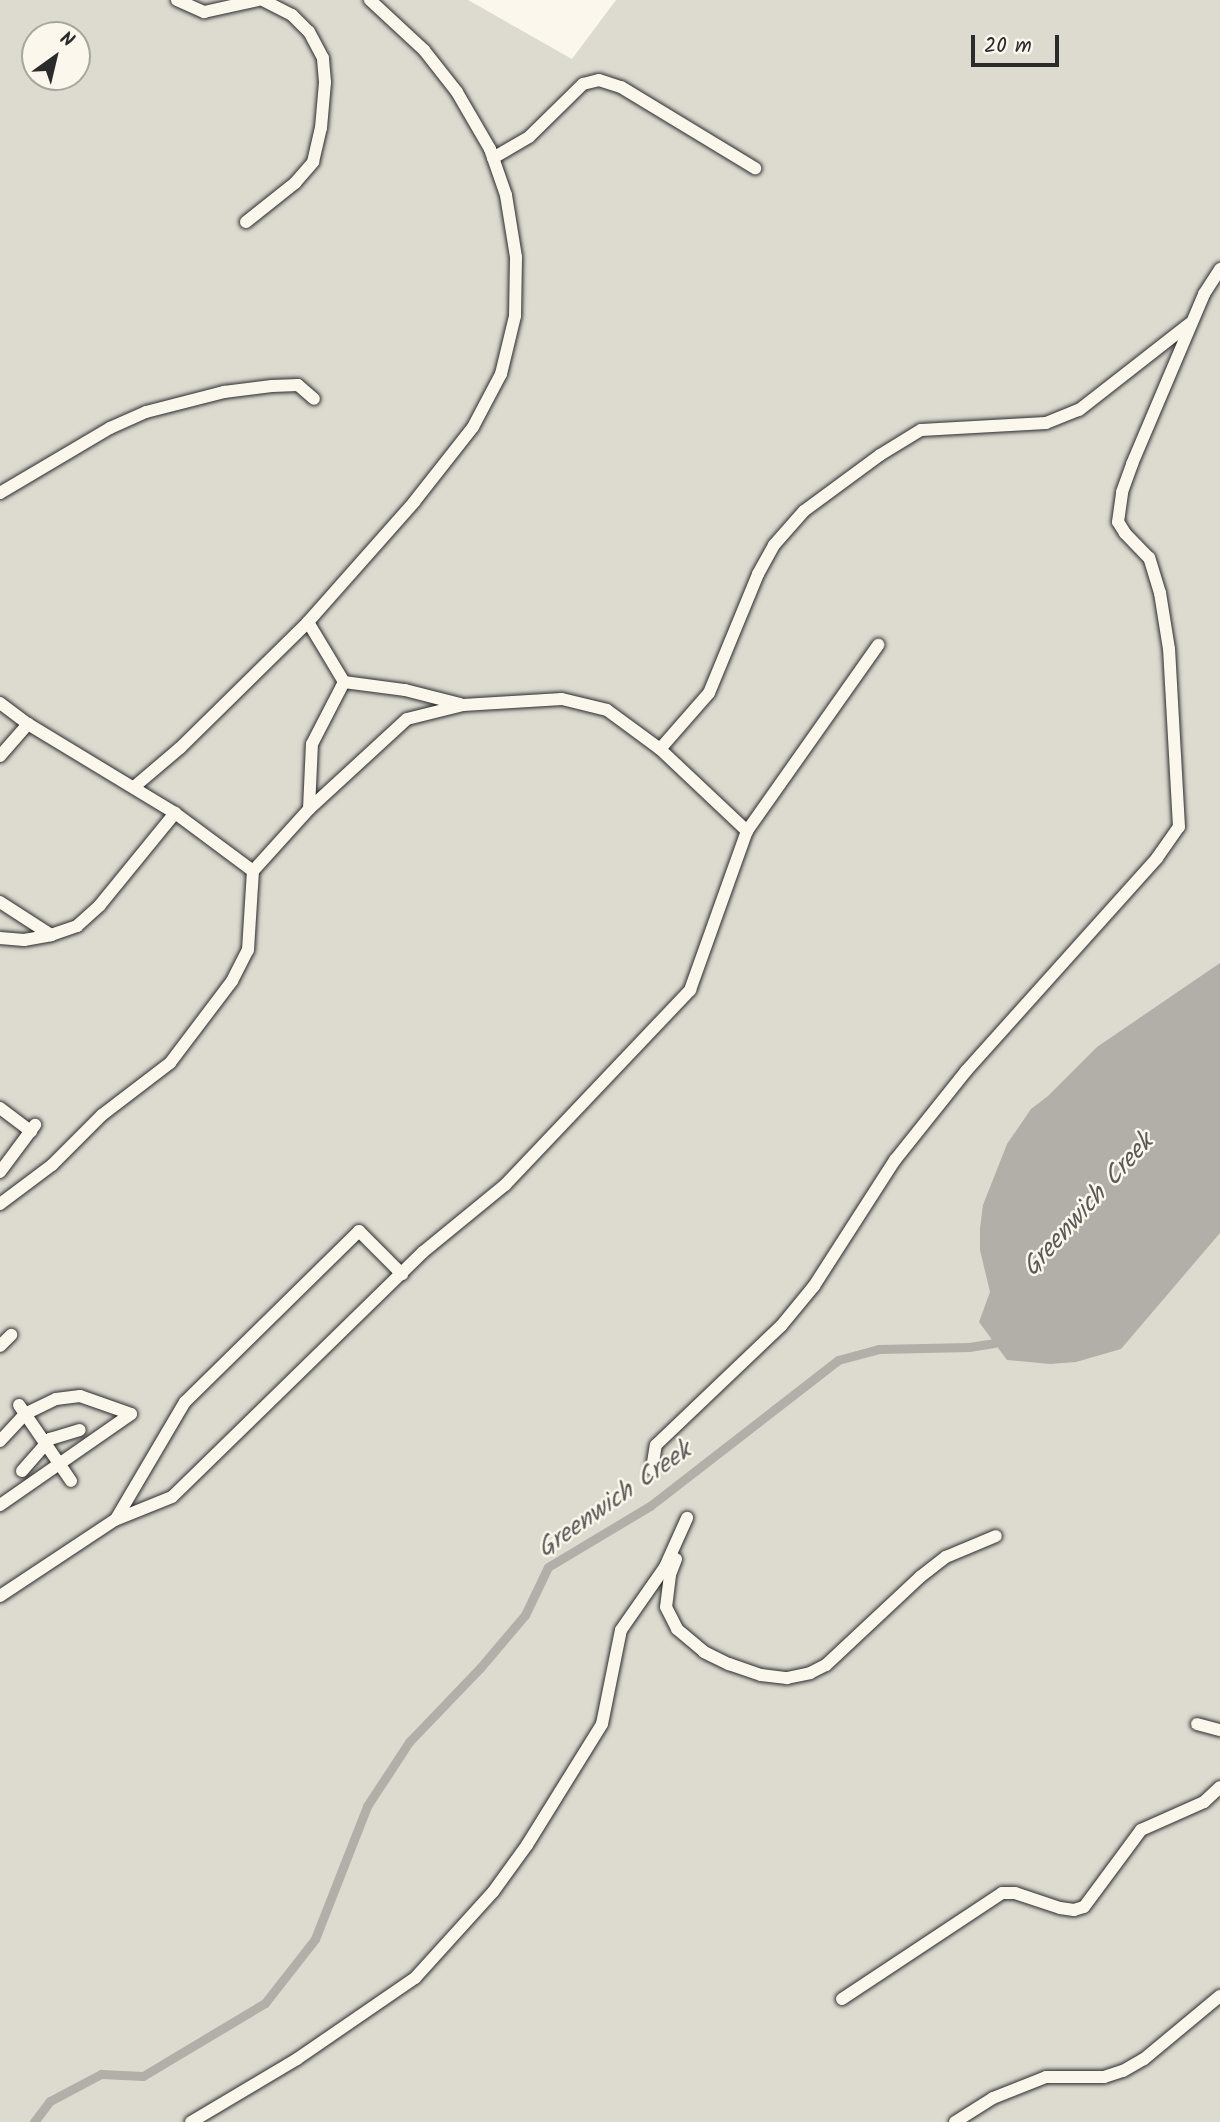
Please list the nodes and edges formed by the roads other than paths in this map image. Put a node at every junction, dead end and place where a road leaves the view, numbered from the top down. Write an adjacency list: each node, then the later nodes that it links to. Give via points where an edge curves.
1 (177, 0): 2 (lane, via 204,12)
2 (260, 0): 6 (lane, via 292,15 309,32 323,58 325,82 313,162 295,183)
3 (370, 0): 4 (lane, via 432,60 457,92)
4 (493, 158): 5 (lane, via 529,137 583,84 599,80 621,87); 11 (lane, via 506,195 516,257 514,316 501,374 473,427)
5 (755, 168)
6 (246, 222)
7 (1220, 269): 8 (lane)
8 (1192, 321): 17 (lane, via 1079,410 1046,423 922,430 804,511 774,545 758,574 709,693); 38 (lane, via 1132,464 1118,522 1149,558 1160,593 1170,663 1179,827 1157,859 974,1062 895,1160 814,1286 781,1326 656,1444)
9 (314, 399): 10 (lane, via 298,386 272,386 223,392 146,412)
10 (0, 493)
11 (308, 622): 13 (lane); 19 (lane)
12 (878, 645): 22 (lane)
13 (344, 682): 15 (lane, via 405,690); 20 (lane, via 312,744)
14 (0, 702): 16 (lane)
15 (463, 705): 17 (lane, via 562,699 607,710); 20 (lane, via 407,719)
16 (28, 723): 18 (lane); 19 (lane)
17 (660, 749): 22 (lane)
18 (0, 756)
19 (134, 787): 21 (lane)
20 (309, 809): 23 (lane)
21 (175, 813): 23 (lane); 25 (lane, via 100,905 77,926)
22 (747, 831): 30 (lane, via 690,990 505,1185)
23 (253, 871): 29 (lane, via 248,950 232,981 170,1063)
24 (0, 902): 25 (lane)
25 (51, 935): 26 (lane)
26 (0, 938)
27 (0, 1108): 28 (lane, via 33,1128)
28 (0, 1172)
29 (0, 1204)
30 (402, 1274): 42 (lane, via 172,1497); 42 (lane, via 359,1231 185,1402)
31 (11, 1335): 32 (lane)
32 (0, 1346)
33 (22, 1410): 35 (lane); 36 (lane); 37 (lane, via 80,1396 131,1414)
34 (80, 1430): 36 (lane)
35 (1, 1443)
36 (45, 1443): 37 (lane); 39 (lane)
37 (60, 1465): 40 (lane); 41 (lane)
38 (652, 1469)
39 (22, 1471)
40 (71, 1481)
41 (0, 1505)
42 (116, 1520): 44 (lane)
43 (996, 1536): 50 (lane, via 946,1558 920,1577 826,1665 787,1678 729,1664 677,1629 666,1607 687,1518 665,1567 621,1630 602,1724 494,1892 415,1978 297,2059)
44 (0, 1596)
45 (1197, 1724): 46 (lane)
46 (1220, 1730)
47 (1220, 1787): 49 (lane, via 1204,1802 1142,1830 1084,1907 1060,1908 1002,1893)
48 (1220, 1996): 51 (lane, via 1124,2071 1104,2077 1046,2077 993,2098)
49 (842, 1999)
50 (191, 2122)
51 (955, 2122)

